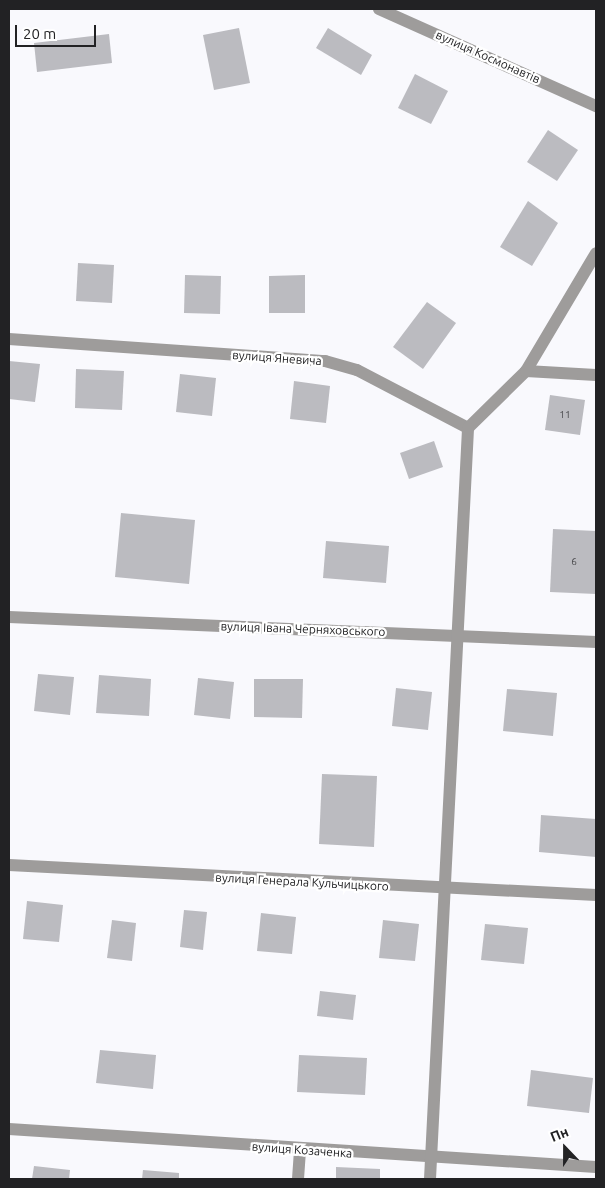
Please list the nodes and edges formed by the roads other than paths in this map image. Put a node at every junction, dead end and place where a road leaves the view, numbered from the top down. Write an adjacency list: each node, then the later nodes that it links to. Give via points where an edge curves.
1 (379, 9): 2 (street, вулиця Космонавтів)
2 (596, 106)
3 (596, 253): 5 (street)
4 (9, 339): 7 (street, вулиця Яневича, via 325,361 357,370)
5 (526, 372): 6 (street); 7 (street)
6 (596, 375)
7 (468, 428): 9 (street)
8 (9, 617): 9 (street, вулиця Івана Черняховського)
9 (456, 636): 10 (street, вулиця Івана Черняховського); 12 (street)
10 (596, 642)
11 (9, 865): 12 (street, вулиця Генерала Кульчицького)
12 (444, 890): 13 (street, вулиця Генерала Кульчицького); 16 (street)
13 (596, 895)
14 (9, 1129): 15 (street, вулиця Козаченка)
15 (300, 1150): 16 (street, вулиця Козаченка); 18 (street)
16 (431, 1159): 17 (street, вулиця Козаченка); 19 (street)
17 (596, 1167)
18 (298, 1179)
19 (430, 1179)

